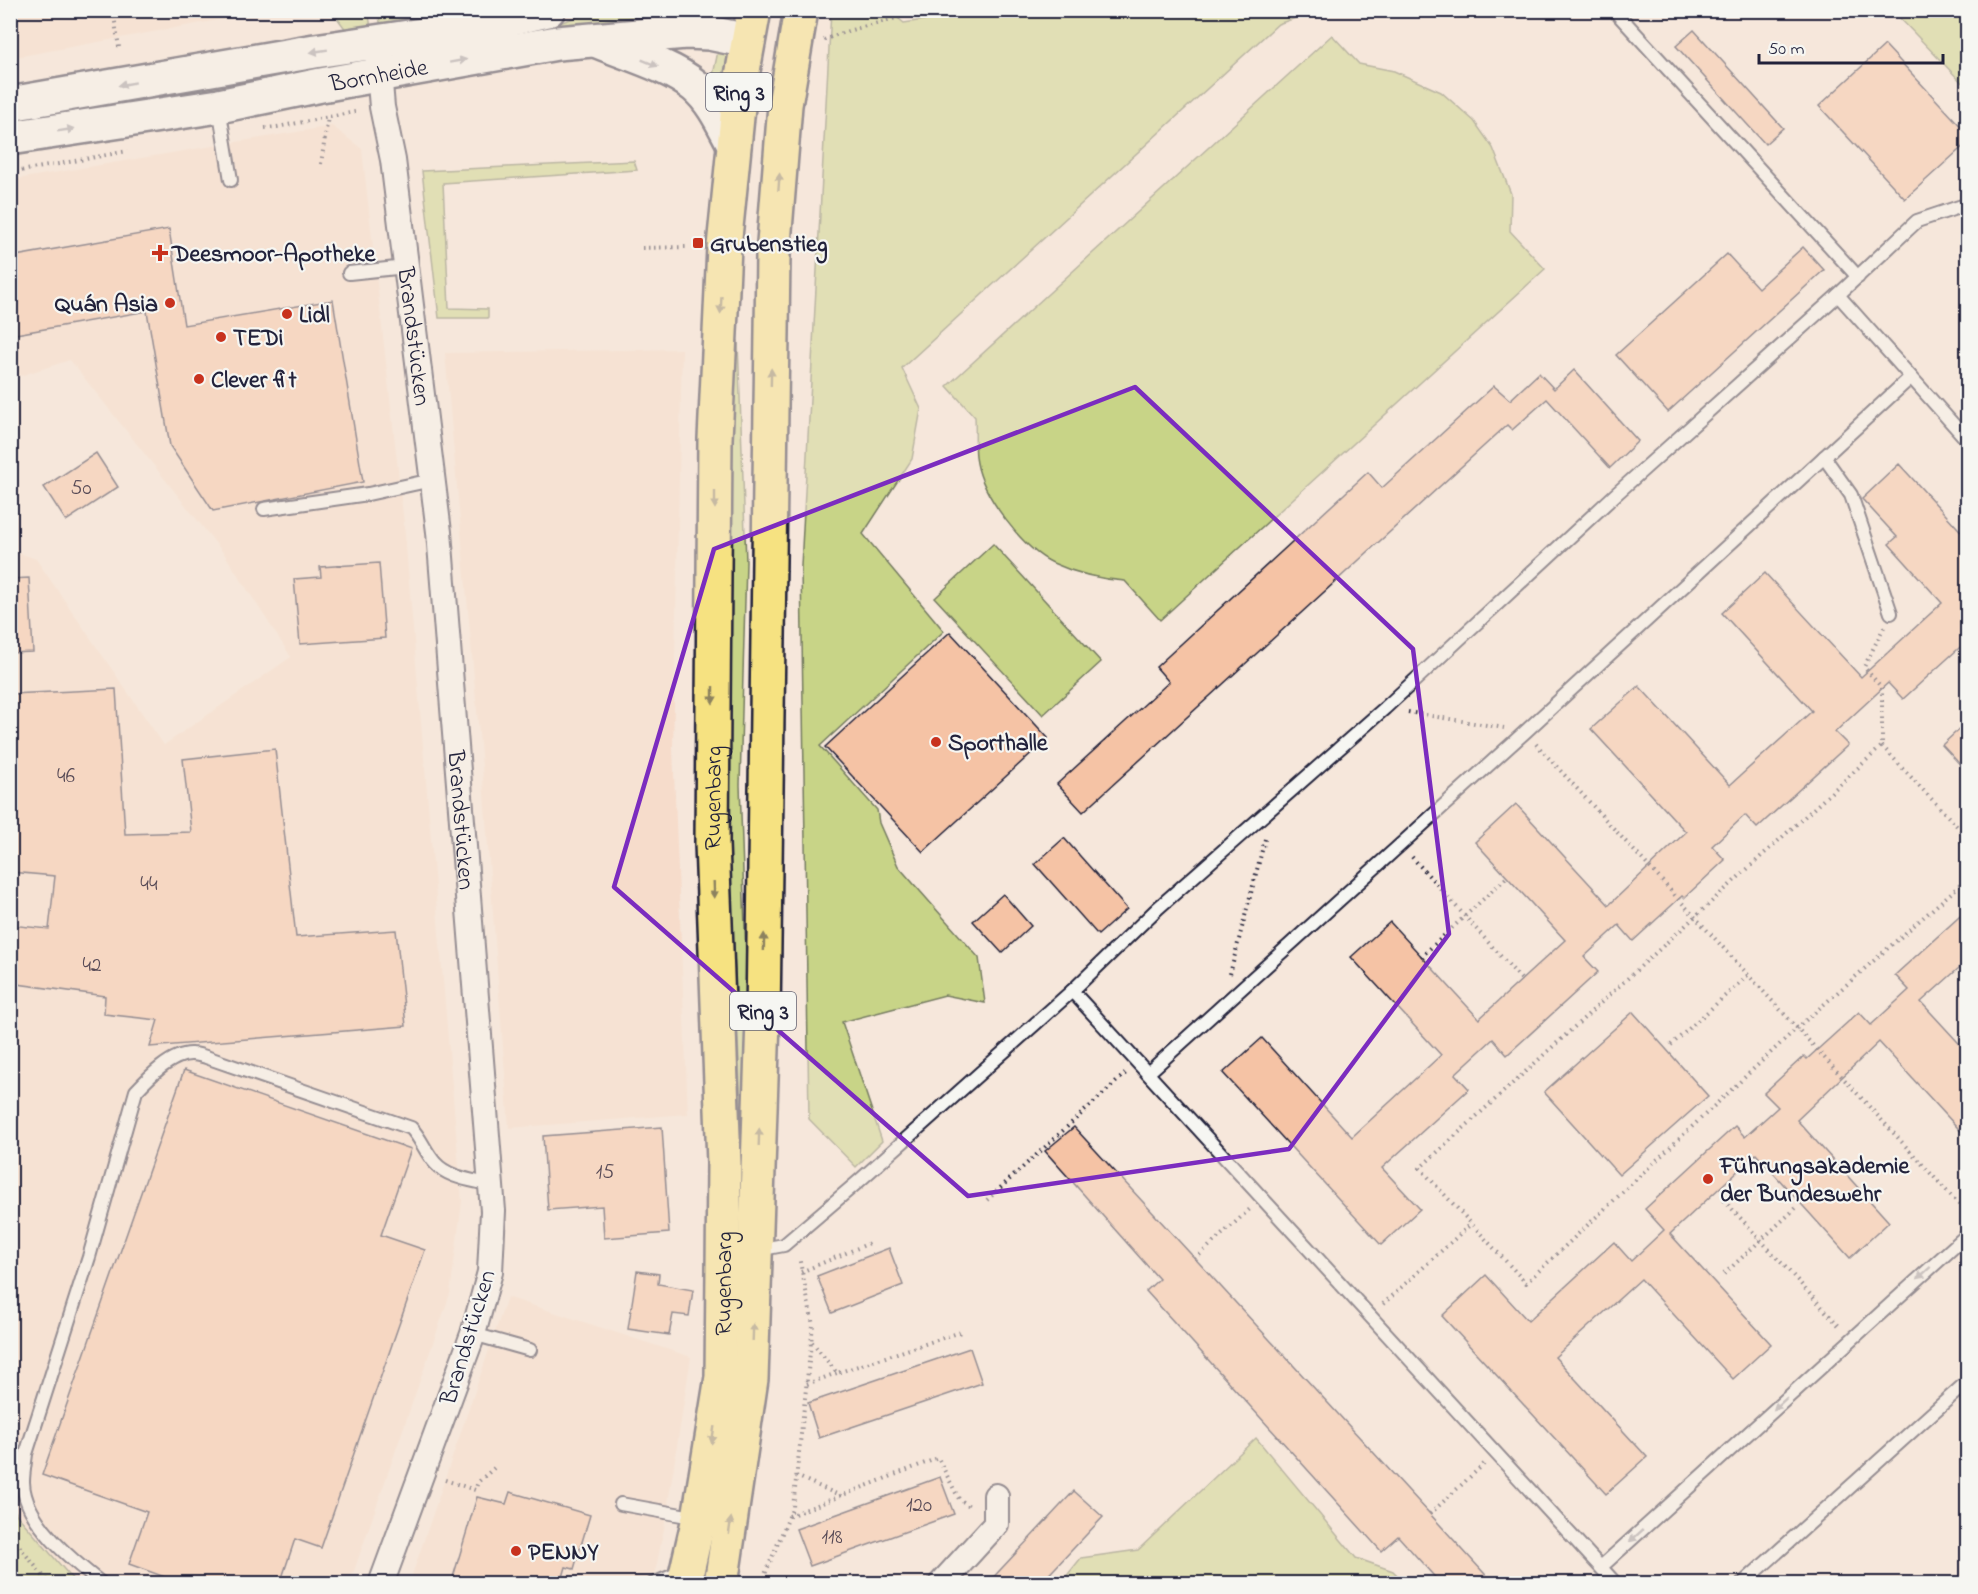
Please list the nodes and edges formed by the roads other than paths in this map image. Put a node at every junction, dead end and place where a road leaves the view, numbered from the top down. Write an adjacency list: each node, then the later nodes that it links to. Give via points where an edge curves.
1 (548, 10): 5 (street, Bornheide, via 469,28)
2 (1614, 10): 15 (lane)
3 (773, 18): 4 (street, Bornheide, via 709,33); 10 (main road, Rugenbarg / Ring 3, via 740,87); 27 (main road, Rugenbarg / Ring 3, one-way to 3, via 763,1019 773,255 785,105)
4 (596, 41): 6 (street, Bornheide, one-way to 4, via 556,43); 10 (street, one-way to 10, via 667,70 696,87 717,111)
5 (377, 42): 6 (street, Brandstücken); 7 (street, Bornheide, one-way to 7)
6 (380, 75): 8 (street, Bornheide); 13 (street, Brandstücken)
7 (10, 104)
8 (219, 106): 9 (street, Bornheide, one-way to 8); 11 (lane)
9 (10, 138)
10 (734, 144): 33 (main road, Rugenbarg / Ring 3, one-way to 33, via 723,247 715,451 712,843 724,1163 722,1377)
11 (231, 180)
12 (1968, 204): 15 (lane, via 1917,221)
13 (406, 267): 14 (lane); 20 (street, Brandstücken)
14 (349, 273)
15 (1858, 277): 16 (lane)
16 (1838, 295): 17 (lane); 23 (lane, via 1606,502 1385,708 1158,908)
17 (1910, 378): 18 (lane); 19 (lane)
18 (1968, 441)
19 (1824, 457): 22 (lane, via 1851,495); 24 (lane)
20 (432, 480): 21 (lane); 25 (street, Brandstücken)
21 (264, 509)
22 (1891, 613)
23 (1072, 991): 24 (lane); 27 (lane, via 859,1181)
24 (1148, 1073): 34 (lane)
25 (491, 1185): 28 (street, Brandstücken, via 490,1272); 36 (lane, via 455,1175 436,1164 411,1128 206,1057 179,1057 155,1071 136,1090 89,1257 26,1454 23,1483 30,1506 44,1529 71,1559)
26 (1968, 1234): 34 (lane, one-way to 34)
27 (770, 1248): 39 (main road, Rugenbarg / Ring 3, one-way to 27)
28 (473, 1334): 29 (lane); 37 (street, Brandstücken)
29 (530, 1350)
30 (1968, 1381): 42 (lane)
31 (996, 1496): 40 (street, via 996,1524)
32 (621, 1504): 33 (lane)
33 (699, 1518): 35 (main road, Rugenbarg / Ring 3)
34 (1601, 1567): 41 (lane)
35 (686, 1576): 38 (lane)
36 (102, 1584)
37 (381, 1584)
38 (653, 1584)
39 (721, 1584)
40 (941, 1584)
41 (1616, 1584)
42 (1742, 1584)

